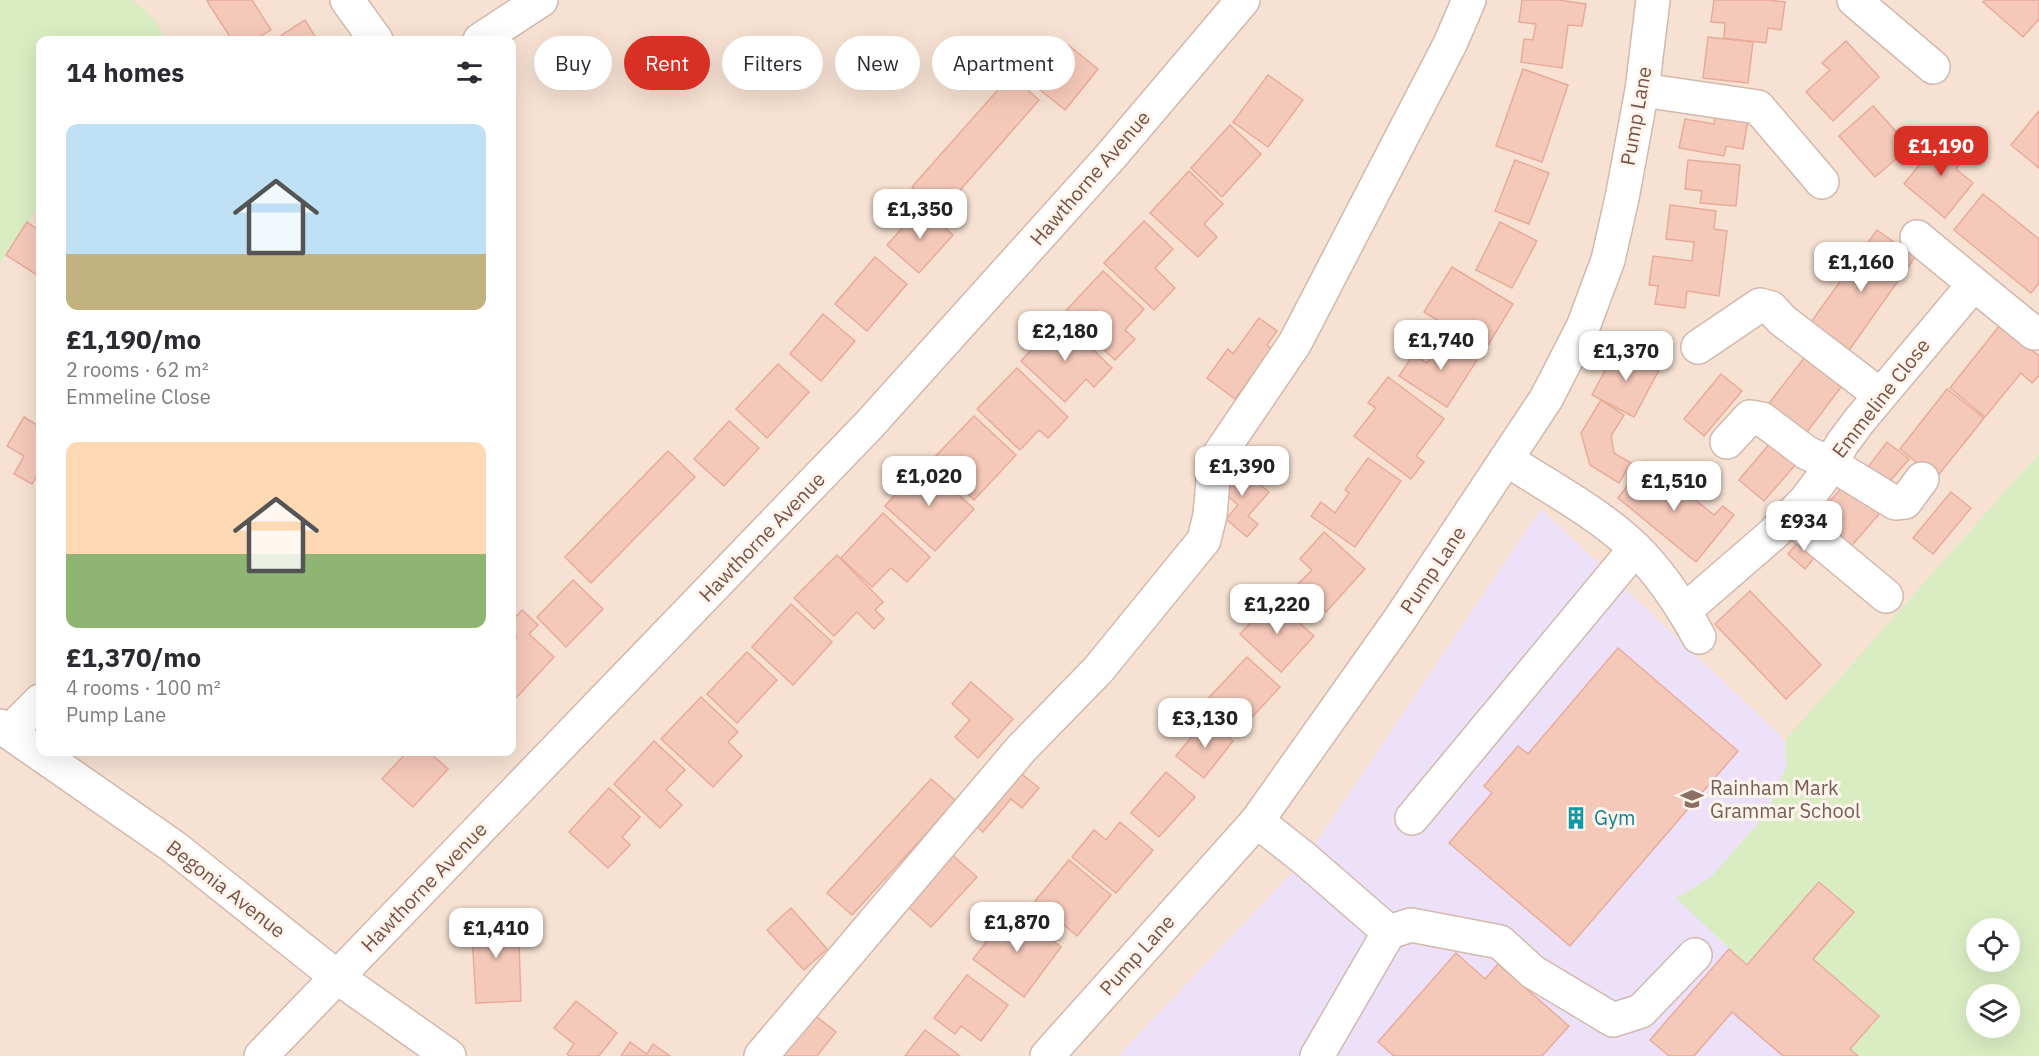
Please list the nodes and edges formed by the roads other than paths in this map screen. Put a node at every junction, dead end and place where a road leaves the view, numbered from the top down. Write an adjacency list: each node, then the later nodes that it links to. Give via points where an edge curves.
1 (347, 0): 7 (street)
2 (541, 0): 8 (street)
3 (1243, 0): 32 (street, Hawthorne Avenue, via 1111,156 869,425)
4 (1469, 0): 35 (street, via 1295,343 1219,455 1204,540 1098,670 1021,749)
5 (1653, 0): 10 (street, Pump Lane)
6 (1854, 0): 9 (street)
7 (373, 36)
8 (486, 36)
9 (1933, 67)
10 (1642, 90): 11 (street, via 1758,107); 18 (street, Pump Lane, via 1610,249 1583,327 1546,399)
11 (1822, 182)
12 (1917, 237): 13 (street)
13 (1974, 284): 14 (street); 16 (street, Emmeline Close)
14 (2034, 333)
15 (1698, 347): 16 (street, via 1760,305 1771,308)
16 (1880, 395): 19 (street, Emmeline Close)
17 (1727, 442): 19 (street, via 1750,417 1762,419 1807,453)
18 (1506, 459): 22 (street, via 1590,513); 29 (street, Pump Lane, via 1400,619)
19 (1830, 463): 20 (street, via 1894,503 1905,502); 21 (street, Emmeline Close, via 1806,500)
20 (1922, 479)
21 (1790, 516): 22 (street, Emmeline Close, via 1733,569 1692,624); 23 (street)
22 (1635, 549): 28 (street)
23 (1887, 596)
24 (36, 704): 25 (street)
25 (4, 729): 26 (street, Begonia Avenue)
26 (36, 751)
27 (43, 756): 32 (street, Begonia Avenue, via 174,847)
28 (1413, 818)
29 (1257, 821): 30 (street); 36 (street, Pump Lane)
30 (1389, 932): 31 (street, via 1411,924 1500,942 1533,972 1613,1020 1641,1011); 37 (street)
31 (1695, 954)
32 (337, 977): 33 (street, Hawthorne Avenue); 34 (street, Begonia Avenue)
33 (261, 1056)
34 (449, 1056)
35 (761, 1056)
36 (1047, 1056)
37 (1317, 1056)

